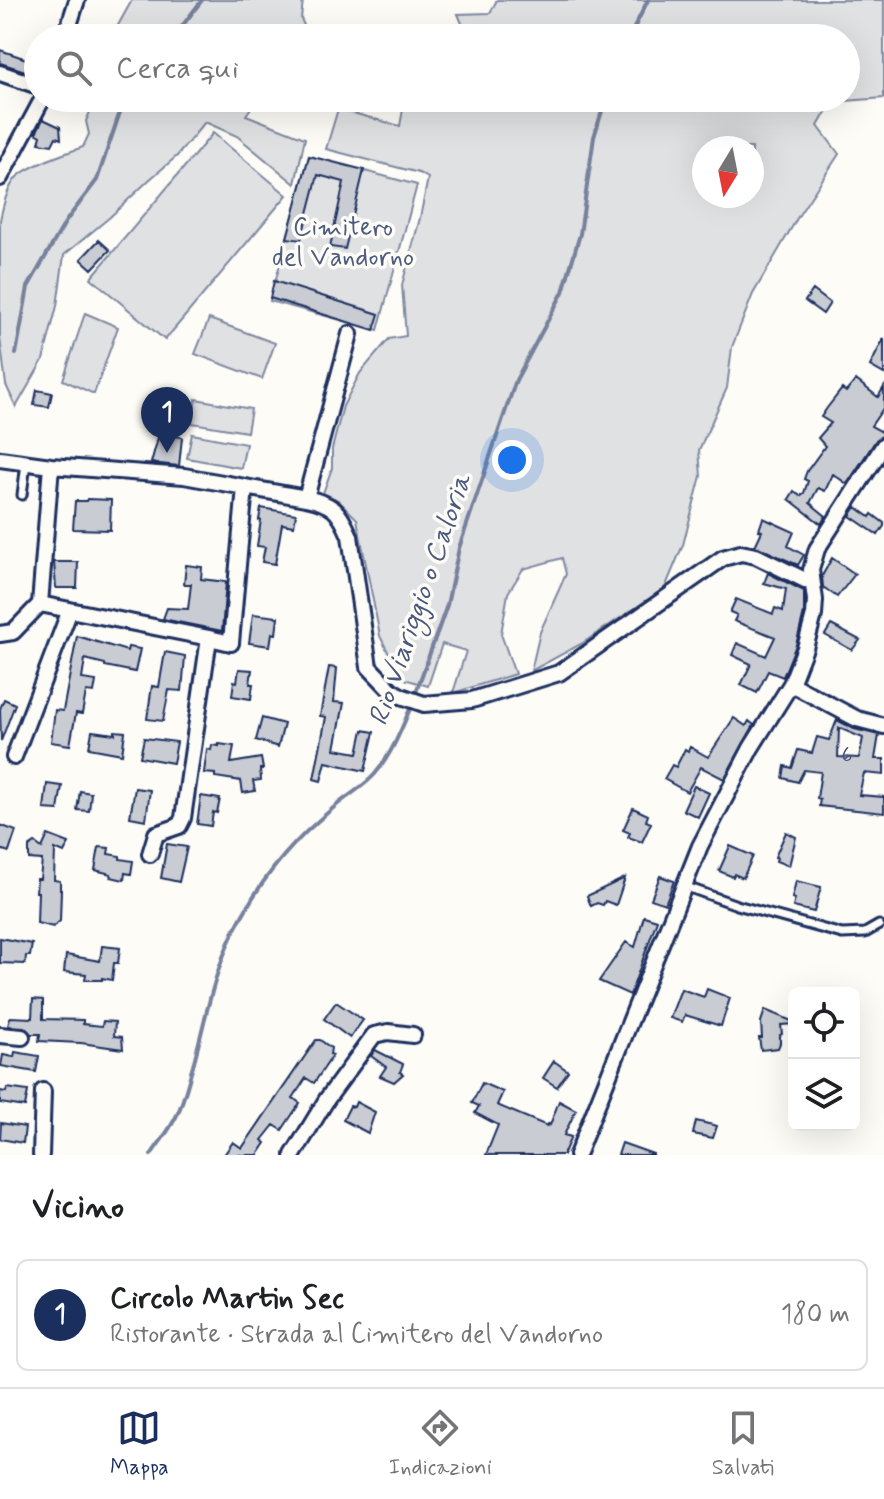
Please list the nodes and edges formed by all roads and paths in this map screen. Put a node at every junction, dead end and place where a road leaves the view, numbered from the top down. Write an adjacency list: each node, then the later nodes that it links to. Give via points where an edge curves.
1 (77, 0): 2 (street)
2 (69, 24)
3 (0, 73): 4 (street)
4 (24, 81)
5 (35, 112): 6 (street)
6 (0, 178)
7 (350, 334): 14 (street)
8 (884, 445): 15 (street, via 817,549)
9 (0, 459): 10 (street)
10 (26, 463): 11 (street); 13 (lane)
11 (51, 466): 12 (street, via 184,476); 16 (street)
12 (245, 487): 14 (street); 19 (street, via 231,643)
13 (22, 495)
14 (306, 498): 15 (street, via 333,507 350,536 369,667 391,690 424,704 472,700 559,673 723,558 756,556)
15 (811, 583): 20 (street, via 814,615)
16 (40, 604): 17 (street); 18 (street, via 13,632)
17 (70, 610): 19 (street); 22 (street)
18 (0, 634)
19 (209, 638): 23 (street, via 183,818 179,826 156,834)
20 (791, 684): 21 (street, via 857,719); 24 (street, via 731,784)
21 (884, 726)
22 (14, 757)
23 (150, 854)
24 (684, 886): 25 (lane, via 842,934 865,933); 32 (street)
25 (879, 925)
26 (0, 1035): 28 (street)
27 (413, 1035): 31 (street, via 374,1035)
28 (22, 1037)
29 (43, 1091): 30 (street)
30 (41, 1155)
31 (293, 1155)
32 (577, 1155)

